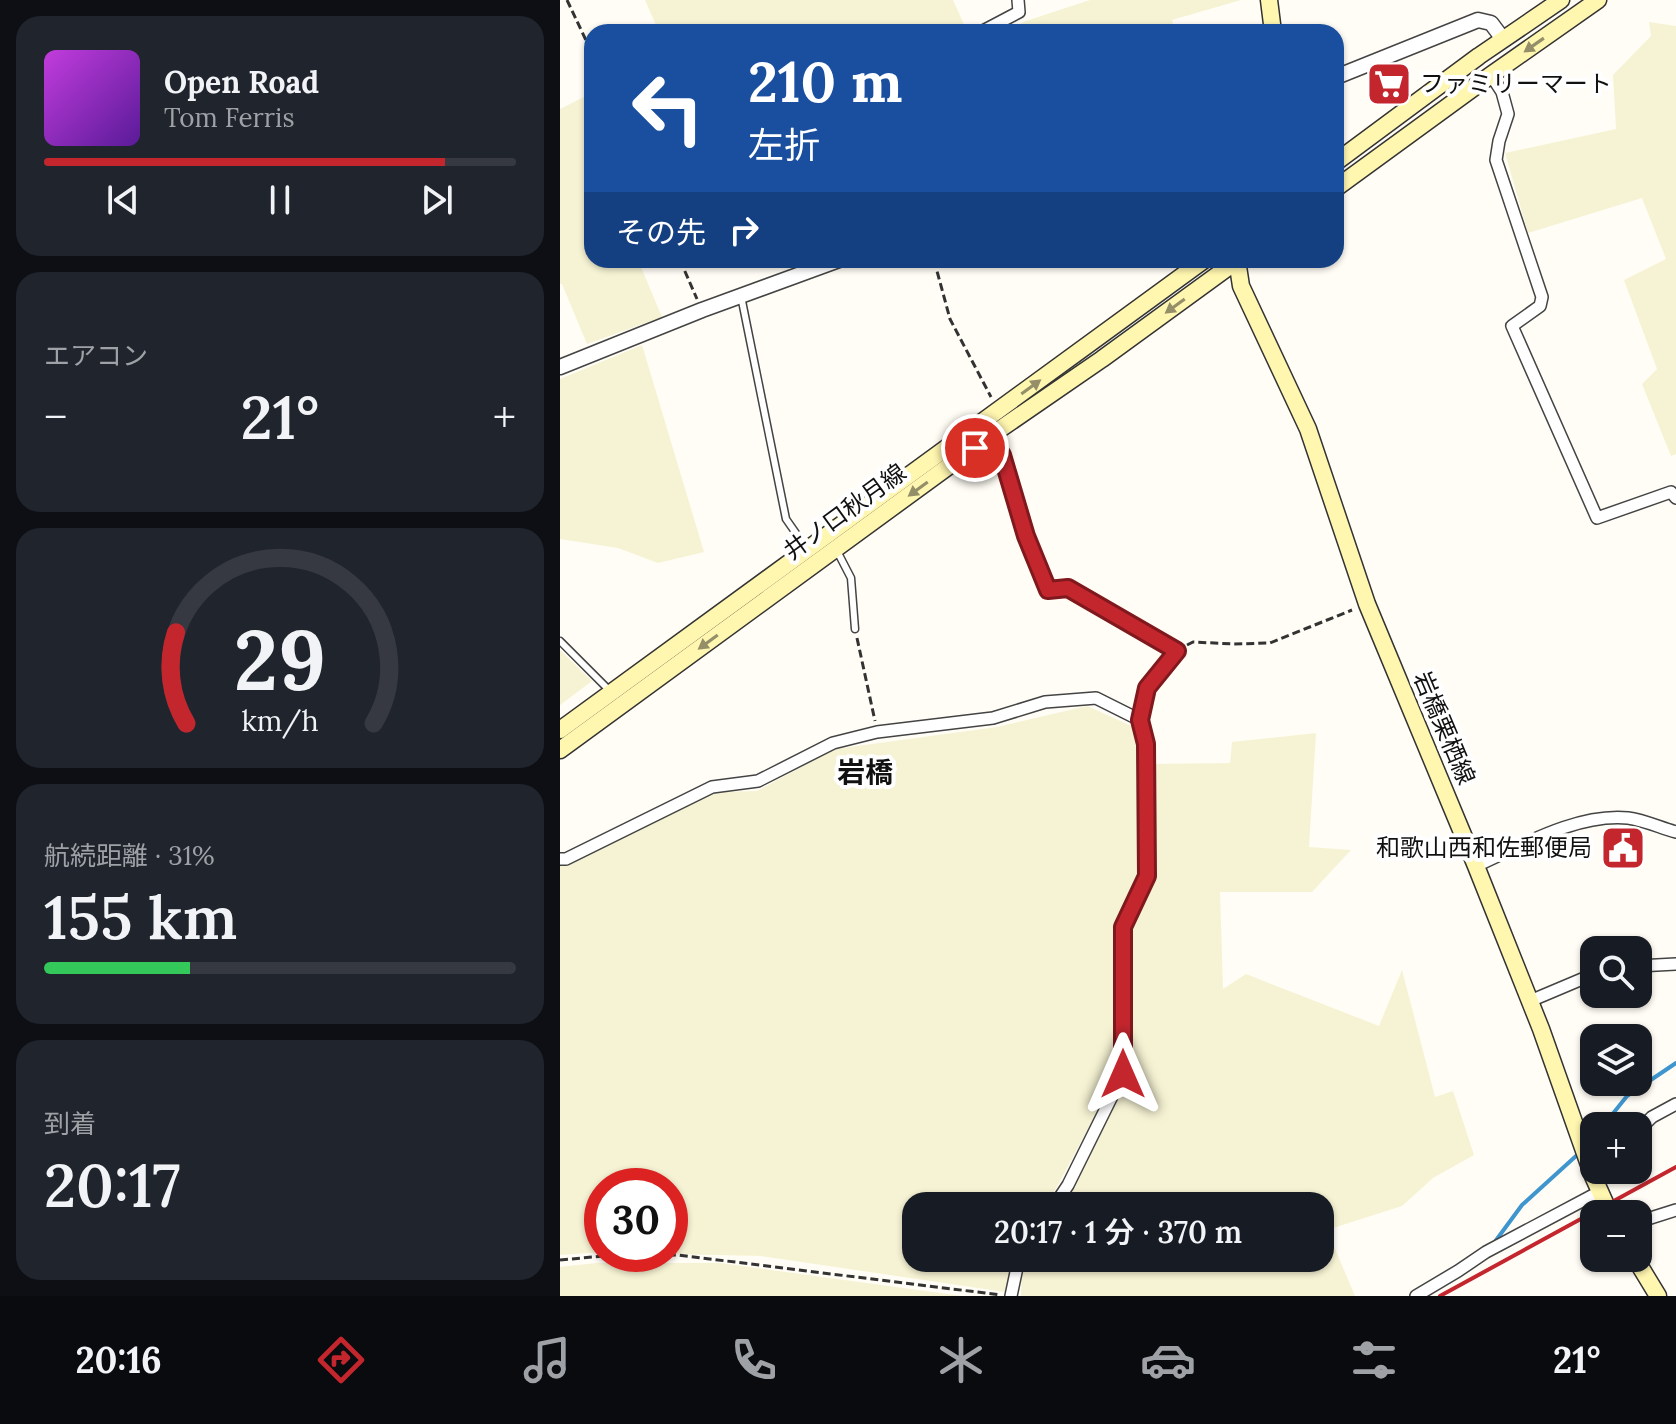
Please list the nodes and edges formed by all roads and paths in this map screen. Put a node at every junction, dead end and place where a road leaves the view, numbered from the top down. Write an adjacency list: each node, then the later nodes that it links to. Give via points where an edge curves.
1 (567, 0): 8 (path)
2 (1018, 0): 6 (street, via 1019,12)
3 (1269, 0): 7 (main road)
4 (1561, 0): 9 (main road)
5 (1598, 0): 11 (main road, one-way to 11)
6 (996, 24)
7 (1272, 24)
8 (584, 36)
9 (1503, 39): 10 (street, via 1491,23 1478,20); 12 (main road)
10 (1344, 74)
11 (1491, 75): 13 (main road); 25 (street, via 1508,114 1496,160 1542,297 1540,306 1512,326 1597,518)
12 (1344, 156)
13 (1344, 182)
14 (684, 268): 21 (path)
15 (817, 268): 20 (street)
16 (936, 268): 23 (path, via 950,319)
17 (1193, 268): 23 (main road, 井ノ口秋月線, one-way to 17)
18 (1226, 268): 24 (main road, 井ノ口秋月線, one-way to 24, via 1102,359)
19 (1238, 268): 28 (main road, 岩橋栗栖線, via 1241,286 1308,429)
20 (741, 296): 21 (street); 27 (lane, via 786,519)
21 (702, 310): 22 (street)
22 (560, 367)
23 (999, 410): 24 (main road, 井ノ口秋月線)
24 (985, 430): 26 (main road, 井ノ口秋月線, one-way to 26); 27 (main road, 井ノ口秋月線); 31 (street, via 1002,455 1048,590 1068,588)
25 (1674, 492)
26 (836, 549): 29 (lane, via 851,578); 36 (main road, 井ノ口秋月線, one-way to 36)
27 (808, 550): 32 (main road, 井ノ口秋月線)
28 (1367, 604): 31 (path, via 1270,643 1193,642); 39 (main road, 岩橋栗栖線)
29 (855, 629): 35 (path)
30 (560, 641): 32 (lane)
31 (1177, 651): 33 (street, via 1147,688)
32 (612, 692): 34 (main road, 井ノ口秋月線)
33 (1140, 720): 35 (street, via 1096,698); 48 (street, via 1146,744 1147,876 1123,927 1123,1074)
34 (560, 730)
35 (877, 732): 38 (street, via 833,743 758,781 712,787)
36 (560, 750)
37 (1676, 832): 39 (street, via 1629,818 1605,819 1566,826)
38 (560, 859)
39 (1476, 866): 43 (main road, 岩橋栗栖線)
40 (1676, 964): 41 (street)
41 (1652, 965)
42 (1580, 980): 43 (street)
43 (1530, 1001): 46 (main road, 岩橋栗栖線)
44 (1676, 1104): 45 (street)
45 (1652, 1117)
46 (1580, 1134)
47 (1589, 1184): 55 (street)
48 (1063, 1192)
49 (1676, 1210): 50 (street)
50 (1652, 1218)
51 (560, 1260): 54 (path, via 678,1255)
52 (1016, 1272): 54 (street)
53 (1643, 1272): 56 (main road)
54 (1010, 1296)
55 (1416, 1296)
56 (1658, 1296)

